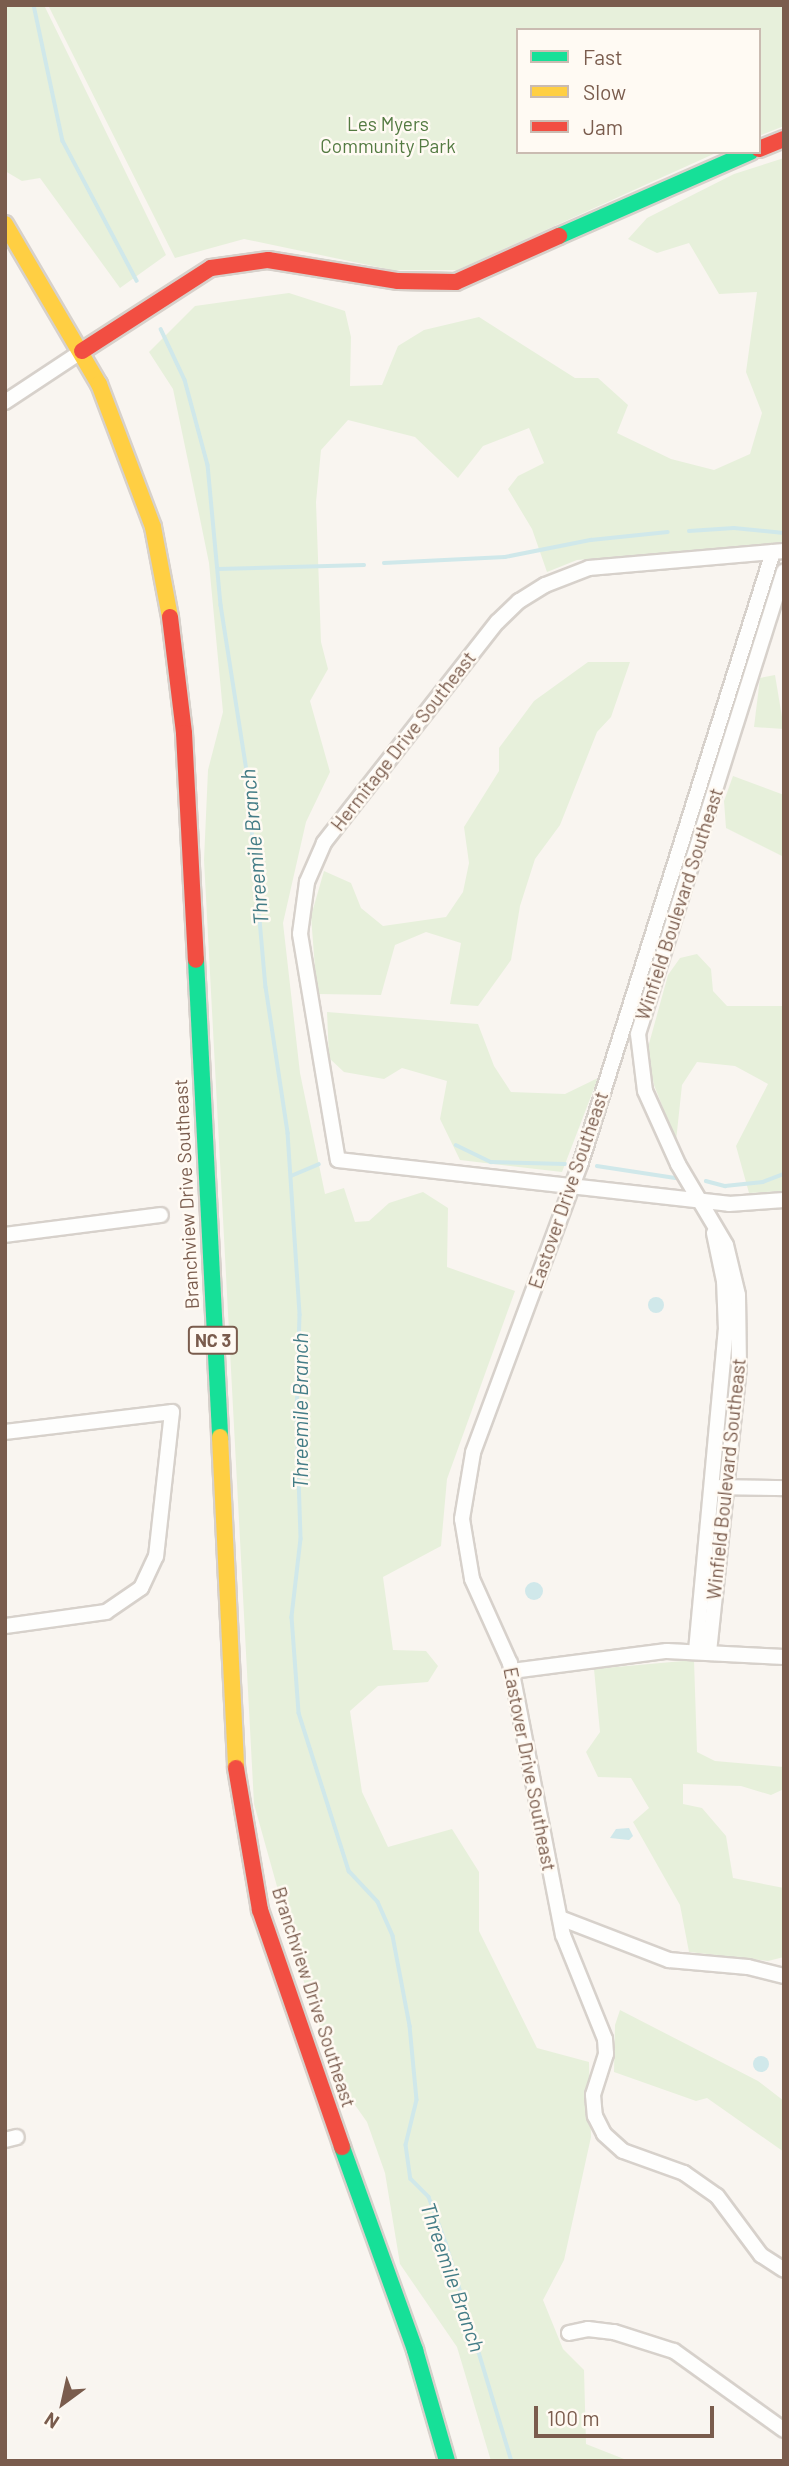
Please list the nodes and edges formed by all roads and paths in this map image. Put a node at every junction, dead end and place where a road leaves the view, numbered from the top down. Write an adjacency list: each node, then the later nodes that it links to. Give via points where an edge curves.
1 (784, 139): 2 (main road)
2 (761, 148)
3 (745, 154): 5 (main road, via 456,282 397,281 268,260 211,268)
4 (5, 224): 5 (main road, Branchview Drive Southeast / NC 3)
5 (82, 351): 6 (street); 27 (main road, Branchview Drive Southeast / NC 3, via 125,446 153,527 183,720 234,1752 247,1854 275,1959 415,2350)
6 (5, 402)
7 (778, 552): 9 (street, Winfield Boulevard Southeast); 10 (street, Hermitage Drive Southeast, via 589,568 545,584 519,601 497,622 324,843 307,882 300,934 338,1160)
8 (784, 572): 12 (street, Winfield Boulevard Southeast, via 638,1034 645,1091)
9 (623, 1028): 10 (street, Eastover Drive Southeast)
10 (572, 1186): 12 (street); 21 (street, Eastover Drive Southeast, via 473,1453 463,1494 466,1558)
11 (784, 1200): 12 (street)
12 (698, 1201): 16 (street, Winfield Boulevard Southeast, via 713,1228 726,1309)
13 (161, 1215): 14 (street)
14 (5, 1235)
15 (5, 1433): 18 (street, via 172,1412 156,1556 141,1588 106,1612)
16 (720, 1487): 17 (street); 19 (street, Winfield Boulevard Southeast)
17 (784, 1488)
18 (5, 1626)
19 (702, 1652): 20 (street); 21 (street, via 667,1651)
20 (784, 1657)
21 (512, 1671): 22 (street, Eastover Drive Southeast)
22 (560, 1918): 23 (street, via 669,1960 748,1967); 24 (street, Eastover Drive Southeast, via 575,1973 605,2039 606,2054 593,2095 604,2134 623,2151 669,2166 706,2188 761,2255)
23 (784, 1976)
24 (784, 2270)
25 (569, 2333): 26 (street, via 614,2332 674,2351)
26 (784, 2430)
27 (447, 2461)

